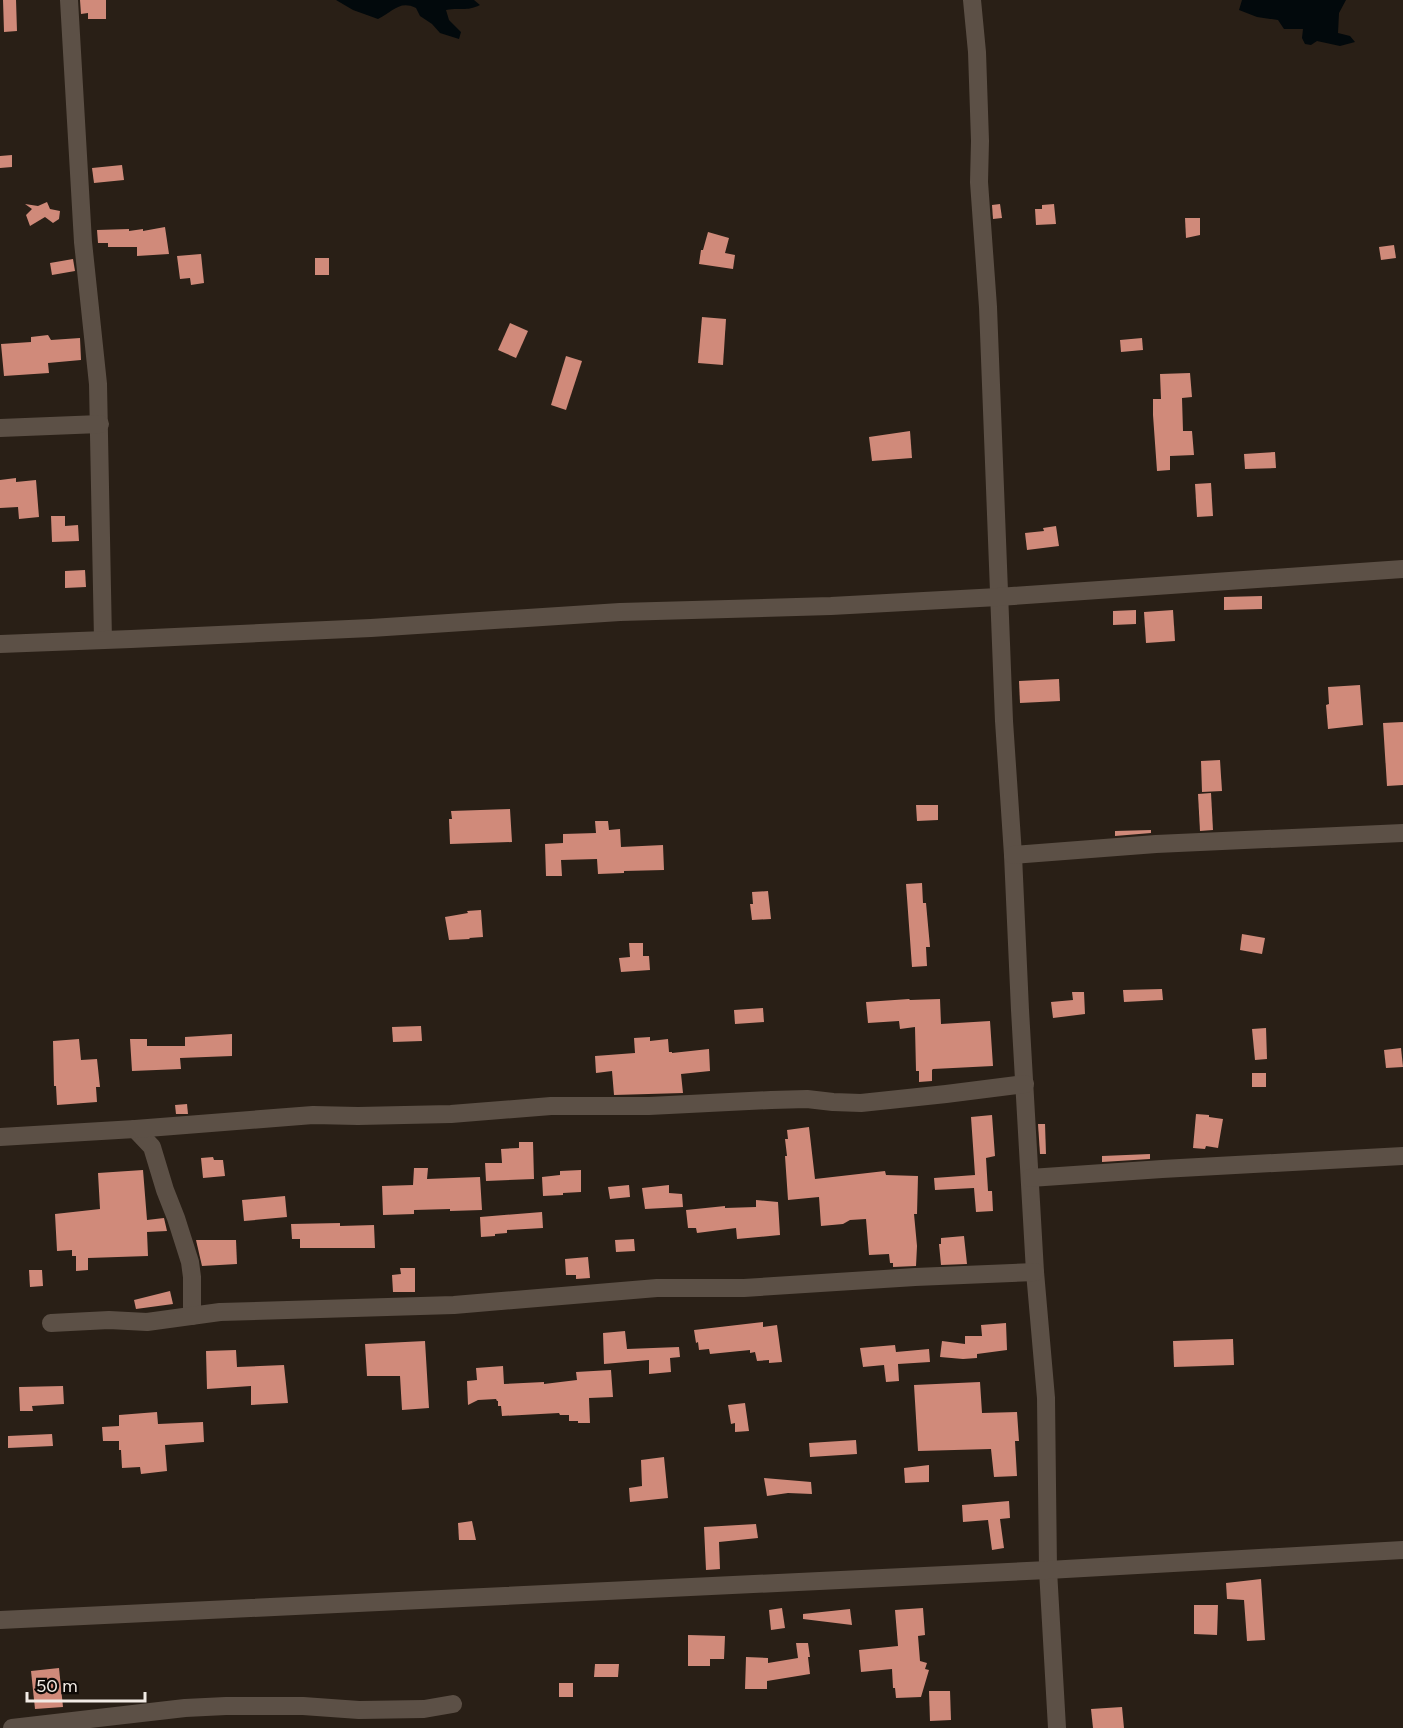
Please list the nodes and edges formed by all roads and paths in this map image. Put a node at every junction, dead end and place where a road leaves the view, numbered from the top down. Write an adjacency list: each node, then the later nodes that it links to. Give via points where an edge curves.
1 (69, 0): 3 (street, via 83,242)
2 (972, 0): 6 (street)
3 (100, 423): 4 (street); 7 (street)
4 (0, 428)
5 (1403, 568): 6 (street)
6 (998, 597): 7 (street, via 620,612); 10 (street)
7 (103, 640): 8 (street)
8 (0, 644)
9 (1403, 833): 10 (street)
10 (1013, 855): 11 (street)
11 (1024, 1084): 12 (street, via 861,1102 807,1099 551,1106 451,1114 313,1115); 15 (street)
12 (135, 1129): 13 (street); 17 (street, via 152,1147 190,1262)
13 (0, 1137)
14 (1403, 1156): 15 (street)
15 (1030, 1178): 16 (street)
16 (1035, 1272): 17 (street, via 744,1288 657,1288 454,1305); 20 (street, via 1046,1398)
17 (192, 1316): 18 (street, via 147,1322)
18 (51, 1323)
19 (1403, 1550): 20 (street)
20 (1048, 1570): 21 (street); 24 (street)
21 (0, 1620)
22 (453, 1704): 23 (street, via 424,1709 359,1710 216,1706)
23 (12, 1728)
24 (1057, 1728)

